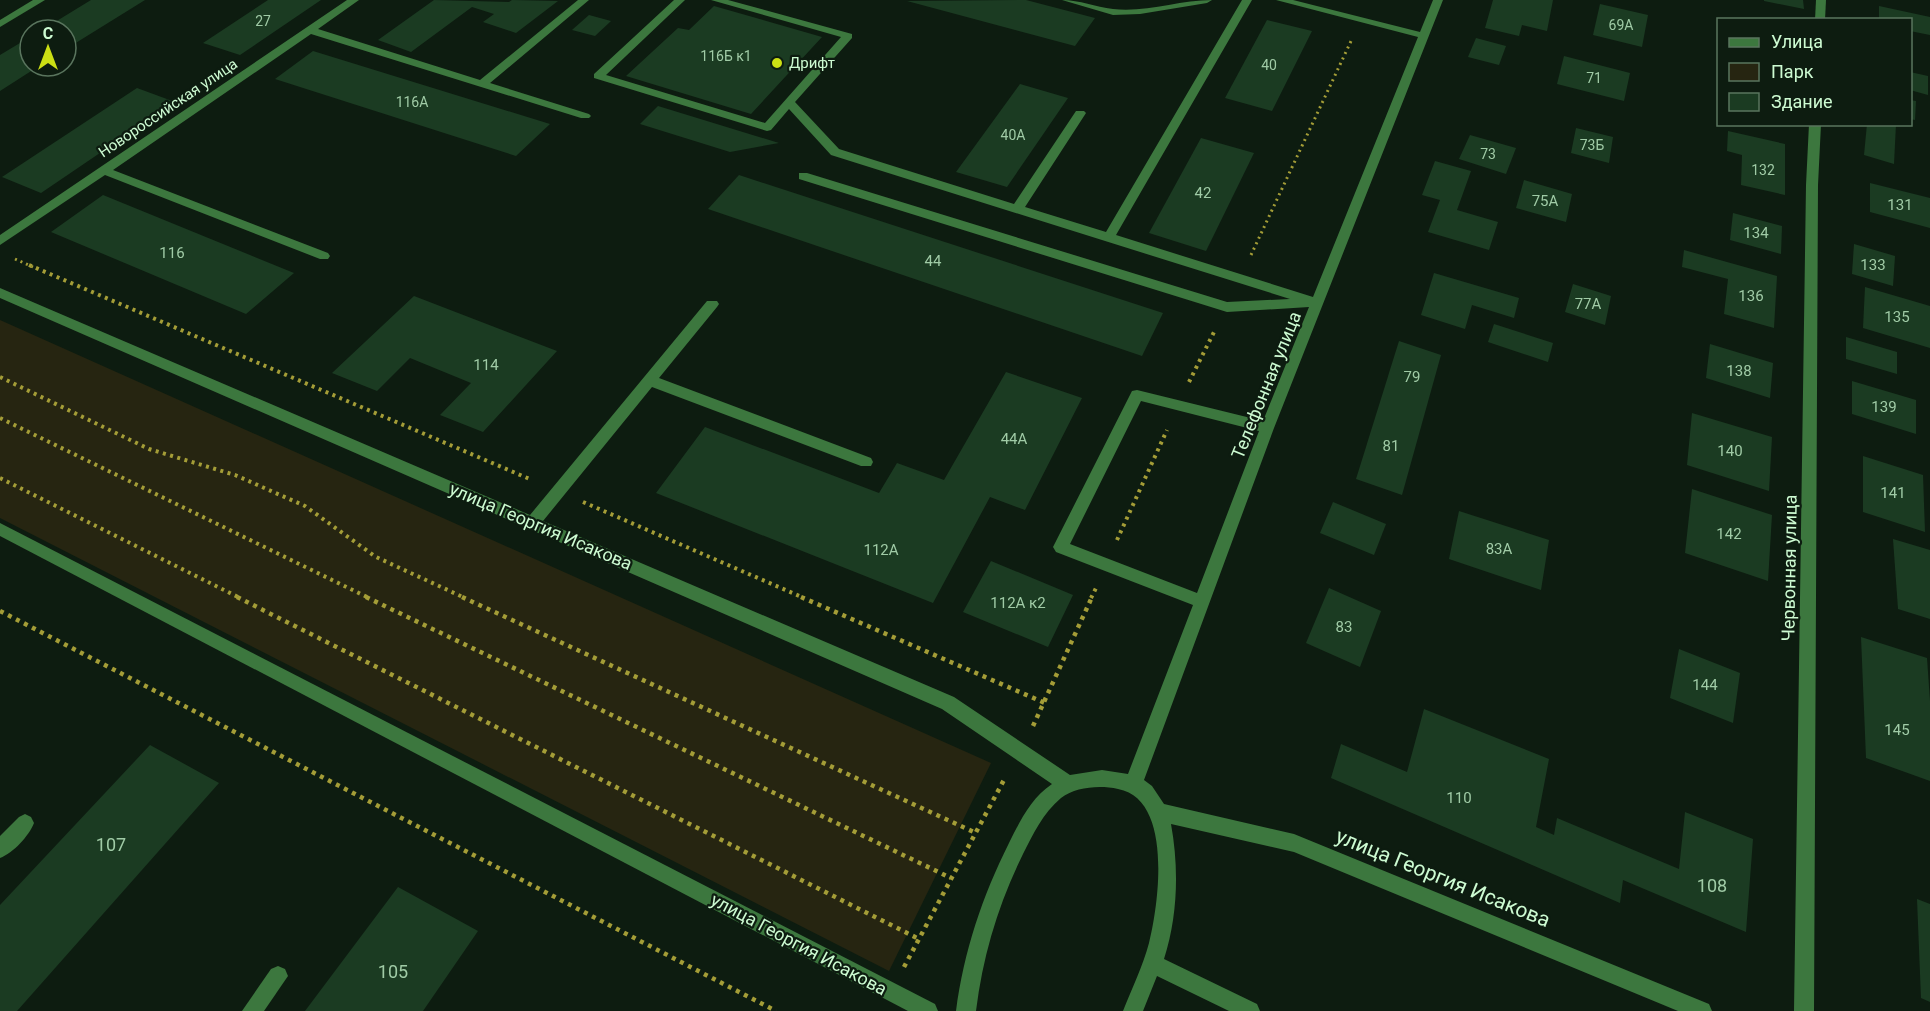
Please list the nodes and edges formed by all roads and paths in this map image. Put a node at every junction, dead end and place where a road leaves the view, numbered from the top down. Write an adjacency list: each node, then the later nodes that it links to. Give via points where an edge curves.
1 (40, 0): 14 (street)
2 (354, 0): 15 (street, Новороссийская улица)
3 (584, 0): 17 (street)
4 (680, 0): 18 (street, via 598,76 767,127)
5 (716, 0): 18 (street, via 848,36)
6 (1067, 0): 7 (street, via 1113,12)
7 (1207, 0)
8 (1247, 0): 25 (street)
9 (1281, 0): 13 (street)
10 (1438, 0): 16 (street, Телефонная улица)
11 (1821, 0): 12 (street)
12 (1821, 18)
13 (1361, 20): 16 (street); 29 (path)
14 (0, 24)
15 (309, 30): 17 (street); 22 (street, Новороссийская улица)
16 (1425, 36): 31 (street, Телефонная улица)
17 (482, 84): 20 (street)
18 (789, 102): 24 (street, via 835,152)
19 (1080, 113): 24 (street)
20 (585, 116)
21 (1815, 126): 67 (street, Червонная улица)
22 (104, 170): 26 (street, Новороссийская улица); 27 (street)
23 (803, 176): 33 (street)
24 (1017, 209): 25 (street)
25 (1109, 237): 29 (street)
26 (0, 241)
27 (324, 256)
28 (11, 257): 41 (path)
29 (1241, 278): 31 (street)
30 (0, 293): 42 (street, улица Георгия Исакова)
31 (1318, 303): 33 (street); 38 (street, Телефонная улица)
32 (712, 304): 35 (street)
33 (1227, 306): 36 (path)
34 (0, 378): 53 (path, via 149,449 235,475 305,506 376,557)
35 (650, 380): 39 (street); 41 (street)
36 (1178, 406): 38 (street); 44 (path); 44 (street, via 1137,395 1061,548)
37 (0, 418): 55 (path)
38 (1267, 428): 45 (street, Телефонная улица)
39 (866, 462)
40 (0, 478): 56 (path)
41 (559, 492): 42 (street); 47 (path)
42 (533, 523): 48 (street, улица Георгия Исакова, via 948,703)
43 (0, 530): 59 (street, улица Георгия Исакова)
44 (1106, 565): 45 (street); 47 (path)
45 (1200, 601): 50 (street, Телефонная улица)
46 (0, 611): 61 (path)
47 (1045, 703): 48 (path)
48 (1019, 751): 49 (street, улица Георгия Исакова); 53 (path)
49 (1068, 784): 50 (street, via 1087,778); 63 (street, via 1046,800 1002,877 985,918 970,972)
50 (1134, 785): 51 (street, via 1146,792)
51 (1158, 812): 57 (street, via 1166,848 1167,892); 66 (street, улица Георгия Исакова, via 1294,843)
52 (26, 823): 54 (street)
53 (976, 833): 56 (path)
54 (0, 849)
55 (951, 878)
56 (919, 939): 59 (path)
57 (1152, 963): 64 (street); 65 (street)
58 (278, 976): 60 (street)
59 (891, 992): 62 (street, улица Георгия Исакова)
60 (252, 1011)
61 (776, 1011)
62 (928, 1011)
63 (966, 1011)
64 (1134, 1011)
65 (1250, 1011)
66 (1702, 1011)
67 (1804, 1011)

